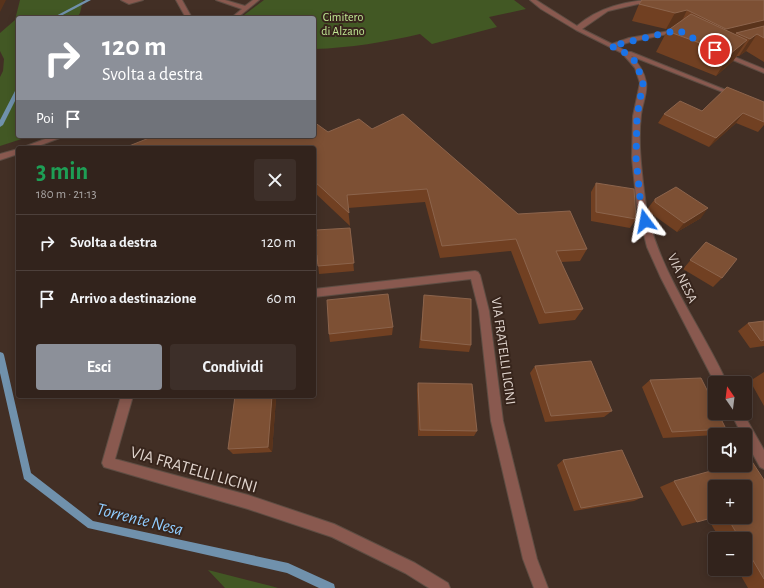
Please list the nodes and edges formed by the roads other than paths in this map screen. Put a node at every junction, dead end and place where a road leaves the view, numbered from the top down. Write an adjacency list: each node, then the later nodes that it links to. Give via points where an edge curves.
1 (124, 0): 2 (street)
2 (140, 0)
3 (179, 0): 9 (street)
4 (218, 0): 8 (street)
5 (256, 0): 8 (street)
6 (533, 0): 11 (street)
7 (652, 0): 11 (street, via 606,10)
8 (246, 8): 10 (street)
9 (188, 16)
10 (236, 16)
11 (578, 29): 13 (street)
12 (685, 33): 13 (street, via 678,30)
13 (611, 46): 15 (street)
14 (729, 47): 17 (street, via 715,50)
15 (624, 52): 16 (street); 18 (street)
16 (638, 67): 18 (street); 25 (street, VIA NESA, via 643,83 637,116 636,158 641,207 652,247 663,272)
17 (764, 71)
18 (685, 74): 19 (street)
19 (742, 99)
20 (55, 138): 21 (street)
21 (31, 146)
22 (16, 151): 23 (street)
23 (0, 157)
24 (316, 293): 30 (street, VIA FRATELLI LICINI, via 475,275 484,310 497,422 530,560)
25 (717, 376)
26 (126, 398): 29 (street, VIA FRATELLI LICINI, via 108,464 248,502 334,531 410,568)
27 (741, 420): 28 (street)
28 (764, 463)
29 (443, 588)
30 (541, 588)

